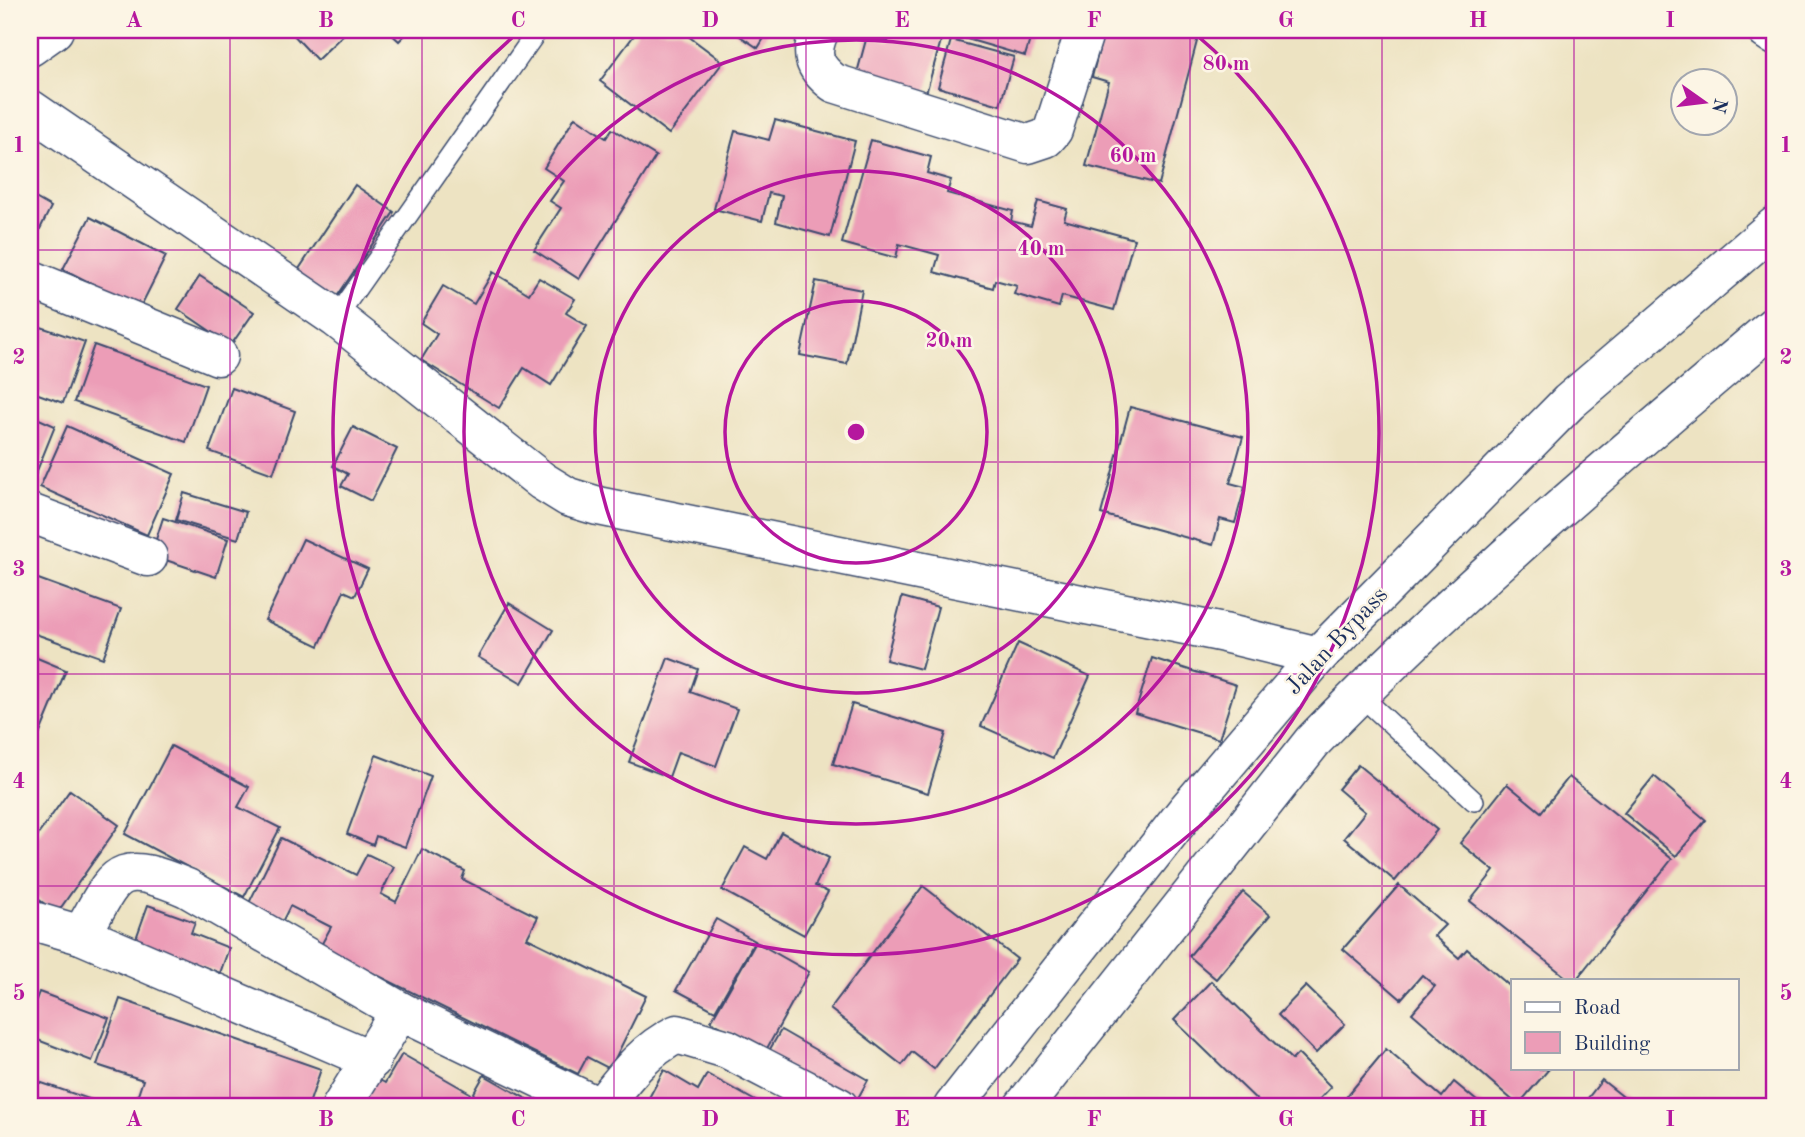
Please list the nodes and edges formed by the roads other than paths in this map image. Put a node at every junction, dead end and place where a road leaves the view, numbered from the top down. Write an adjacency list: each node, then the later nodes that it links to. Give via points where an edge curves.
1 (54, 30): 7 (main road)
2 (538, 30): 11 (lane)
3 (820, 30): 4 (main road, via 812,52 817,70 834,83 1028,144 1053,130)
4 (1085, 30)
5 (1766, 30): 6 (main road)
6 (1775, 36)
7 (30, 47)
8 (30, 109): 11 (main road)
9 (1775, 226): 16 (main road, Jalan Bypass, via 1569,402)
10 (30, 279): 13 (main road)
11 (336, 318): 16 (main road, via 541,481 568,496 598,506)
12 (1775, 325): 17 (main road, via 1623,453)
13 (218, 356)
14 (30, 513): 15 (main road)
15 (148, 557)
16 (1318, 656): 26 (main road, Jalan Bypass, via 1187,810)
17 (1359, 694): 18 (lane); 27 (main road, via 1313,741)
18 (1474, 801)
19 (30, 920): 20 (main road)
20 (81, 934): 21 (main road, via 115,878 134,871 159,876); 22 (main road)
21 (400, 1011): 22 (main road); 24 (main road)
22 (372, 1060): 23 (main road)
23 (341, 1107)
24 (600, 1107): 25 (main road, via 639,1059 677,1034 727,1049)
25 (839, 1107)
26 (953, 1107)
27 (1023, 1107)

